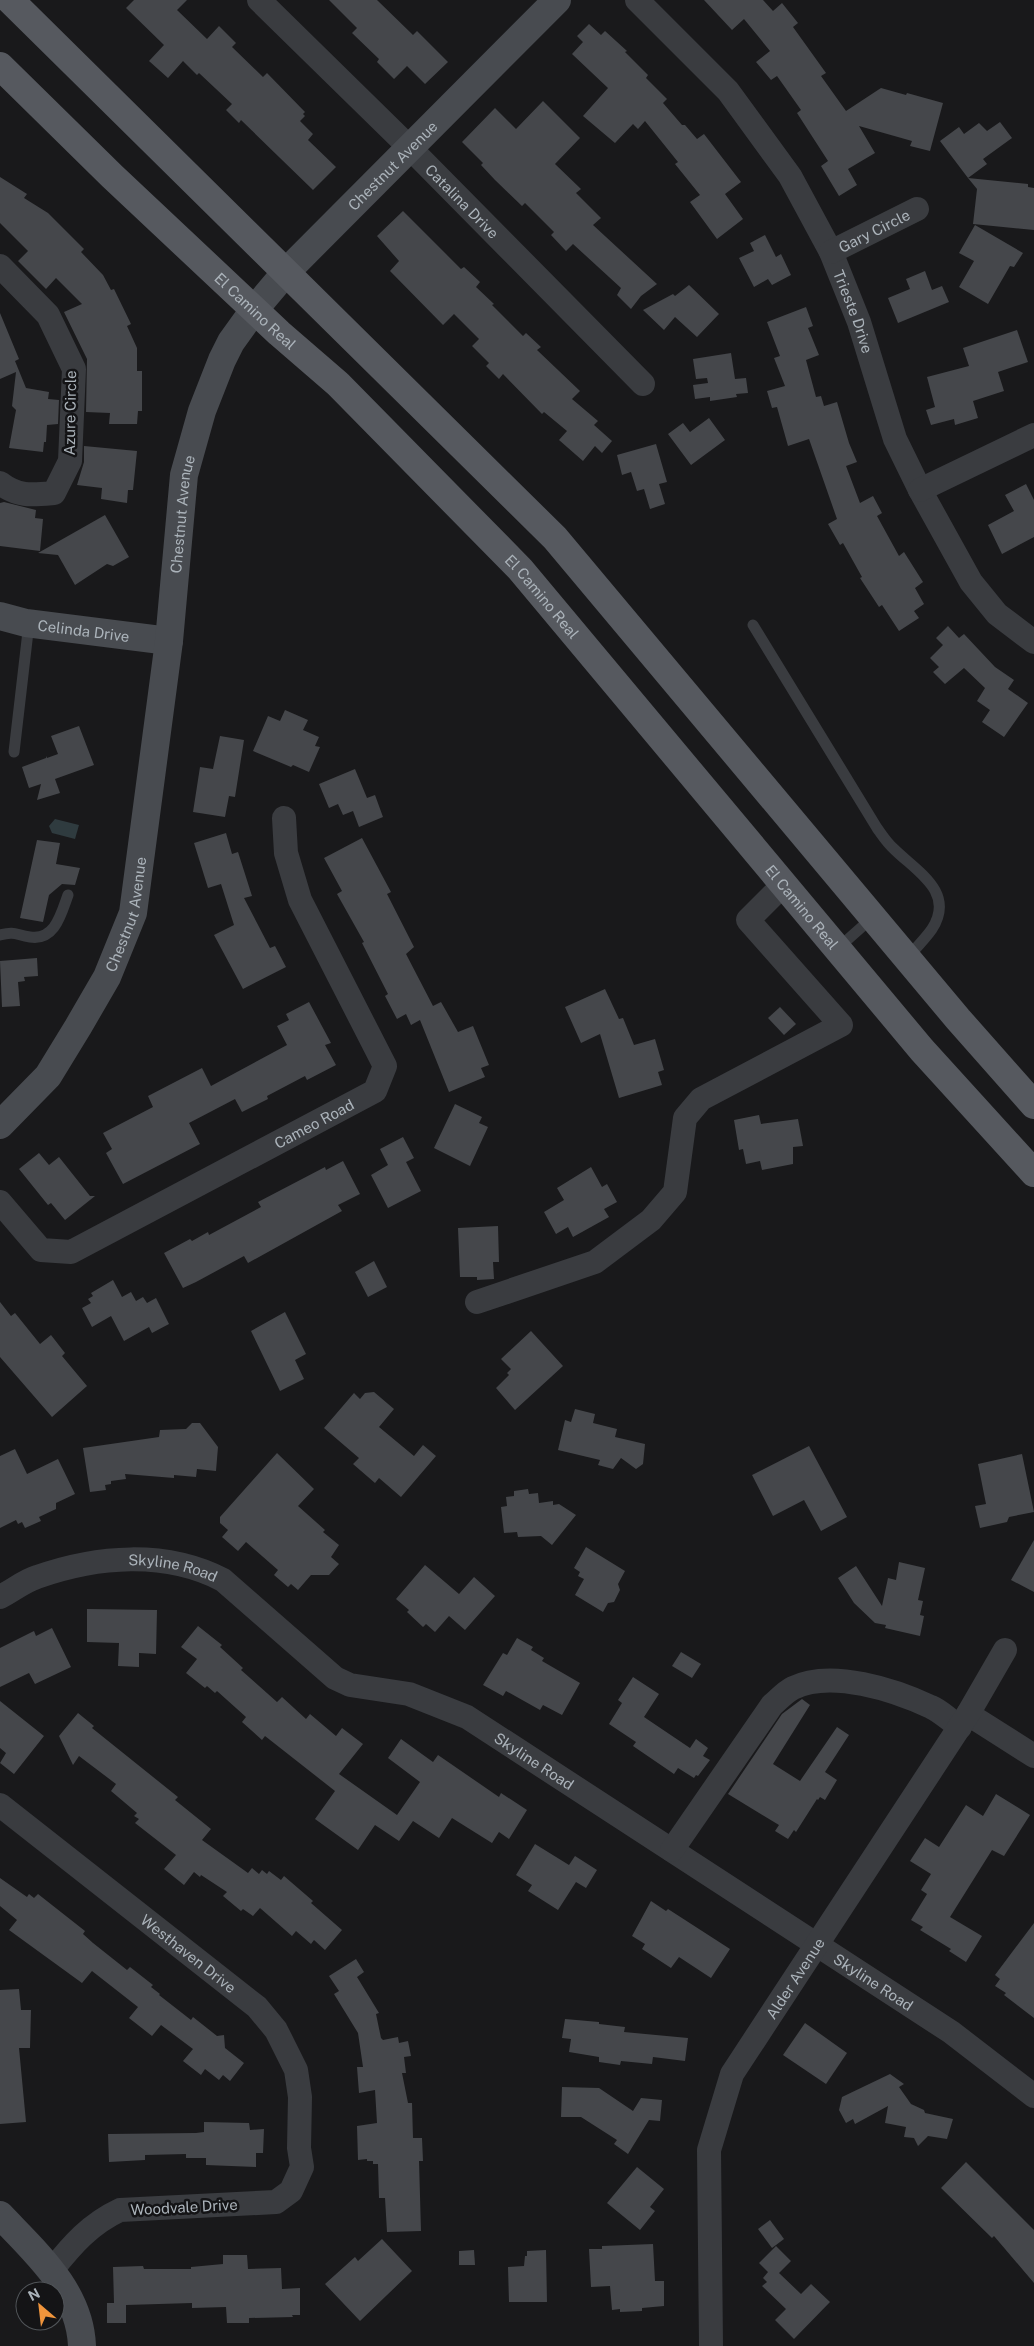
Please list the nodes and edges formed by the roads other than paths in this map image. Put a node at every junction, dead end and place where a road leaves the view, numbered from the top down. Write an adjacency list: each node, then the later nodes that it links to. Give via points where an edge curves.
1 (10, 0): 10 (main road)
2 (259, 0): 6 (street, Catalina Drive)
3 (558, 0): 6 (main road, Chestnut Avenue)
4 (638, 0): 8 (street, Trieste Drive, via 728,91 790,176)
5 (0, 66): 11 (main road, El Camino Real)
6 (410, 148): 10 (main road, Chestnut Avenue); 12 (street, Catalina Drive)
7 (916, 209): 8 (street, Gary Circle)
8 (831, 252): 15 (street, Trieste Drive, via 859,322 895,439)
9 (0, 266): 14 (street, Azure Circle, via 48,315 74,369 70,461 54,493 27,496)
10 (286, 272): 11 (main road, Chestnut Avenue); 25 (main road, via 555,538)
11 (254, 310): 19 (main road, Chestnut Avenue, via 222,360 202,411 184,475); 23 (main road, El Camino Real, via 338,384 520,569)
12 (643, 384)
13 (1034, 436): 15 (street)
14 (0, 483)
15 (920, 490): 20 (street, Trieste Drive, via 971,582 997,614)
16 (0, 616): 17 (main road, Celinda Drive)
17 (29, 623): 19 (main road, Celinda Drive); 21 (lane)
18 (753, 624): 28 (lane, via 877,828 892,848 931,882 939,897 938,914 932,928)
19 (169, 641): 30 (main road, Chestnut Avenue, via 133,913 107,977 48,1076)
20 (1034, 642)
21 (14, 752)
22 (284, 818): 32 (street, Cameo Road, via 286,853 300,900 385,1066 375,1091 71,1252 41,1250)
23 (784, 884): 27 (main road, El Camino Real); 33 (street, via 748,920 841,1025 701,1099 685,1118 675,1192 651,1220 595,1262)
24 (68, 896): 26 (lane, via 57,926 42,937 12,932)
25 (873, 918): 27 (lane); 28 (main road)
26 (0, 935)
27 (838, 949): 31 (main road, El Camino Real, via 922,1050)
28 (906, 958): 29 (main road)
29 (1034, 1105)
30 (0, 1125)
31 (1034, 1172)
32 (0, 1202)
33 (477, 1302)
34 (0, 1597): 39 (street, Skyline Road, via 36,1577 104,1560 149,1559 207,1572 224,1580 335,1678 350,1685 410,1694 467,1717)
35 (1005, 1650): 36 (street, Alder Avenue)
36 (964, 1721): 37 (street); 39 (street, via 882,1689 826,1680 792,1688 772,1705); 40 (street, Alder Avenue)
37 (1034, 1756)
38 (0, 1805): 42 (street, Westhaven Drive, via 257,2007 276,2030 296,2070 300,2096)
39 (672, 1850): 40 (street, Skyline Road)
40 (817, 1945): 41 (street, Skyline Road, via 951,2032); 46 (street, Alder Avenue, via 732,2074 709,2150)
41 (1034, 2096)
42 (299, 2148): 44 (street, Woodvale Drive, via 302,2167 291,2191 276,2202 120,2210 101,2219 76,2240)
43 (0, 2215): 44 (main road)
44 (52, 2270): 45 (main road, via 75,2308)
45 (82, 2346)
46 (711, 2346)

